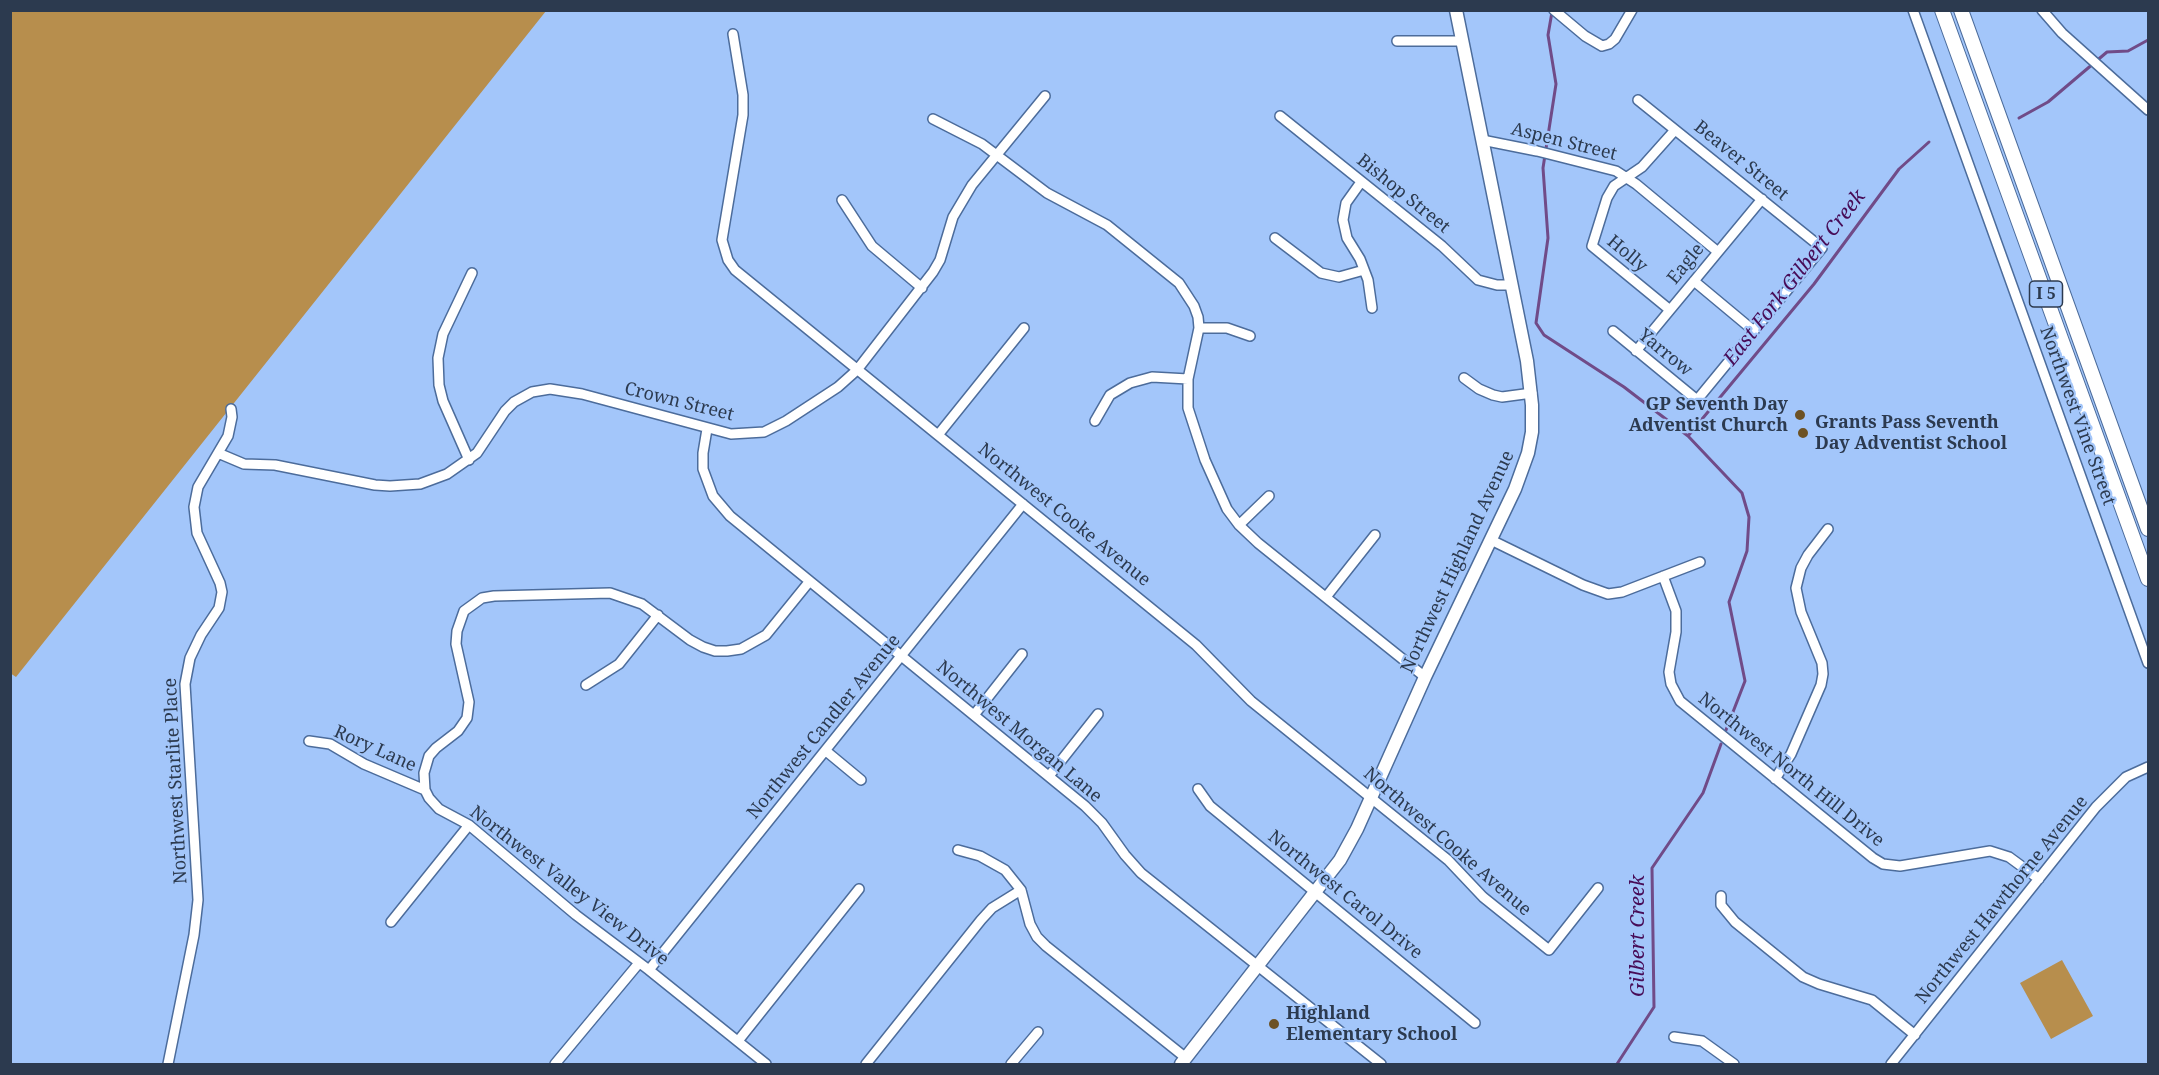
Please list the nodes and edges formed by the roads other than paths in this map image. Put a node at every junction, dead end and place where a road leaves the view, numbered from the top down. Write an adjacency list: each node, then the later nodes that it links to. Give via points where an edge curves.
1 (1456, 10): 10 (main road, Northwest Highland Avenue)
2 (1554, 10): 3 (street, via 1602,46 1615,39)
3 (1632, 10)
4 (1913, 10): 63 (street, Northwest Vine Street)
5 (1942, 10): 57 (highway, I 5)
6 (1961, 10): 52 (highway, I 5)
7 (2042, 10): 13 (street, via 2062,33)
8 (733, 34): 38 (street, Northwest Cooke Avenue, via 743,115 723,230 724,250 735,270)
9 (1397, 41): 10 (street)
10 (1462, 41): 17 (main road, Northwest Highland Avenue)
11 (1045, 96): 18 (street, Crown Street)
12 (1638, 100): 16 (street, Beaver Street)
13 (2148, 110)
14 (1280, 116): 20 (street, Bishop Street)
15 (933, 119): 18 (street)
16 (1675, 130): 19 (street, via 1642,167); 21 (street, Beaver Street)
17 (1482, 140): 19 (street, Aspen Street, via 1601,167); 28 (main road, Northwest Highland Avenue)
18 (997, 154): 29 (street, Crown Street, via 959,204 940,260); 33 (street, via 1047,193 1107,225 1164,269 1188,295)
19 (1626, 177): 24 (street, Aspen Street); 31 (street, Holly, via 1611,190 1592,246)
20 (1361, 182): 25 (street, via 1346,203 1343,220 1347,238); 28 (street, Bishop Street, via 1478,280)
21 (1762, 199): 24 (street, Eagle); 34 (street, Beaver Street, via 1822,248)
22 (842, 200): 29 (street, via 872,246)
23 (1275, 238): 25 (street, via 1321,273 1339,277)
24 (1718, 252): 27 (street, Eagle)
25 (1364, 270): 30 (street)
26 (472, 273): 47 (street, via 444,334 438,358 443,401)
27 (1694, 281): 31 (street, Eagle); 34 (street)
28 (1510, 285): 41 (main road, Northwest Highland Avenue)
29 (922, 288): 38 (street, Crown Street)
30 (1372, 308)
31 (1670, 310): 37 (street, Eagle)
32 (1024, 328): 45 (street)
33 (1199, 328): 36 (street, via 1227,328); 40 (street)
34 (1754, 330): 37 (street, Yarrow, via 1697,400)
35 (1613, 331): 37 (street, Yarrow)
36 (1250, 336)
37 (1636, 351)
38 (857, 370): 44 (street, Crown Street, via 838,387 764,432 731,434); 45 (street, Northwest Cooke Avenue)
39 (1464, 378): 41 (street, via 1493,395)
40 (1188, 379): 43 (street, via 1152,377 1130,382 1110,395); 50 (street, via 1192,422 1217,490)
41 (1532, 393): 54 (main road, Northwest Highland Avenue, via 1532,432 1526,462)
42 (231, 409): 46 (street, Northwest Starlite Place, via 231,429)
43 (1095, 421)
44 (707, 429): 47 (street, Crown Street, via 571,392 542,390 514,402); 58 (street, Northwest Morgan Lane, via 704,469 713,496 729,516)
45 (938, 435): 49 (street, Northwest Cooke Avenue)
46 (218, 453): 47 (street, Crown Street, via 244,464 275,465 390,486 420,484); 95 (street, Northwest Starlite Place, via 198,487 194,507 197,533 222,592 219,608 190,658 185,684 198,900)
47 (469, 460)
48 (1269, 496): 50 (street)
49 (1023, 504): 62 (street, Northwest Candler Avenue); 76 (street, Northwest Cooke Avenue, via 1196,645 1251,701)
50 (1239, 525): 59 (street)
51 (1828, 529): 72 (street, via 1808,555 1796,588 1801,612 1822,663 1821,684 1791,754)
52 (2148, 529)
53 (1375, 535): 59 (street)
54 (1491, 540): 56 (street, via 1608,594); 64 (main road, Northwest Highland Avenue)
55 (1700, 562): 56 (street)
56 (1663, 576): 72 (street, Northwest North Hill Drive, via 1676,611 1670,672 1674,693)
57 (2148, 579)
58 (809, 582): 60 (street, via 766,635 741,649 715,651 703,647); 62 (street, Northwest Morgan Lane)
59 (1326, 597): 64 (street)
60 (658, 615): 65 (street, via 619,664); 75 (street, via 642,604 610,593 494,596 472,604 459,620 456,644 469,711 458,731 429,756)
61 (1022, 654): 67 (street)
62 (901, 656): 67 (street, Northwest Morgan Lane); 69 (street, Northwest Candler Avenue)
63 (2148, 663)
64 (1425, 677): 76 (main road, Northwest Highland Avenue)
65 (586, 685)
66 (1098, 714): 71 (street)
67 (974, 715): 71 (street, Northwest Morgan Lane)
68 (309, 741): 75 (street, Rory Lane, via 330,744 364,764)
69 (826, 751): 73 (street); 88 (street, Northwest Candler Avenue)
70 (2148, 767): 79 (street, Northwest Hawthorne Avenue, via 2126,777 2110,791)
71 (1049, 776): 87 (street, Northwest Morgan Lane, via 1098,819 1141,873)
72 (1775, 779): 79 (street, Northwest North Hill Drive, via 1883,864 1900,866 1990,851 2009,856)
73 (861, 780)
74 (1197, 789): 83 (street, Northwest Carol Drive, via 1210,806)
75 (425, 790): 77 (street, Northwest Valley View Drive, via 439,809)
76 (1370, 797): 80 (street, Northwest Cooke Avenue, via 1448,860 1482,897 1549,950); 83 (main road, Northwest Highland Avenue, via 1345,853)
77 (469, 825): 85 (street); 86 (street, Northwest Valley View Drive)
78 (958, 850): 82 (street, via 995,863)
79 (2038, 879): 91 (street, Northwest Hawthorne Avenue)
80 (1598, 888)
81 (859, 889): 93 (street)
82 (1021, 890): 94 (street, via 1030,924 1046,946); 98 (street, via 981,920)
83 (1316, 893): 87 (main road, Northwest Highland Avenue); 89 (street, Northwest Carol Drive)
84 (1721, 896): 91 (street, via 1721,905 1735,922 1803,977 1872,1000)
85 (391, 922)
86 (639, 963): 88 (street, Northwest Valley View Drive); 96 (street)
87 (1258, 966): 94 (main road, Northwest Highland Avenue); 100 (street, Northwest Morgan Lane)
88 (649, 970): 93 (street, Northwest Valley View Drive)
89 (1475, 1023)
90 (1038, 1032): 99 (street)
91 (1915, 1035): 102 (street, Northwest Hawthorne Avenue)
92 (1674, 1037): 101 (street, via 1702,1041)
93 (738, 1041): 97 (street, Northwest Valley View Drive)
94 (1184, 1061)
95 (168, 1065)
96 (555, 1065)
97 (766, 1065)
98 (866, 1065)
99 (1011, 1065)
100 (1381, 1065)
101 (1734, 1065)
102 (1891, 1065)

